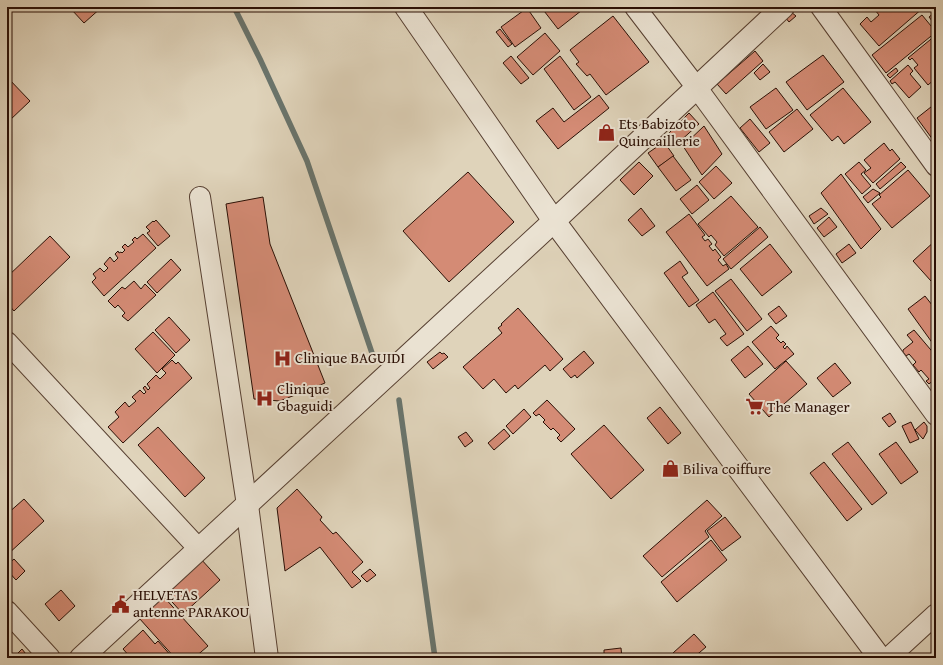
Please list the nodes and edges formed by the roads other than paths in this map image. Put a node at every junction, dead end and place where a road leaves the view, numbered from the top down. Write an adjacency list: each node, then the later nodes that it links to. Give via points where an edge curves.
1 (406, 7): 8 (street)
2 (635, 7): 5 (street)
3 (783, 7): 5 (street)
4 (821, 7): 6 (street)
5 (697, 88): 8 (street); 10 (street)
6 (936, 166)
7 (200, 197): 11 (street)
8 (554, 221): 11 (street); 18 (street)
9 (7, 342): 12 (street)
10 (936, 415)
11 (247, 505): 12 (street); 17 (street)
12 (199, 549): 16 (street)
13 (7, 611): 15 (street)
14 (936, 614): 19 (street)
15 (50, 658)
16 (81, 658)
17 (267, 658)
18 (880, 658)
19 (888, 658)

